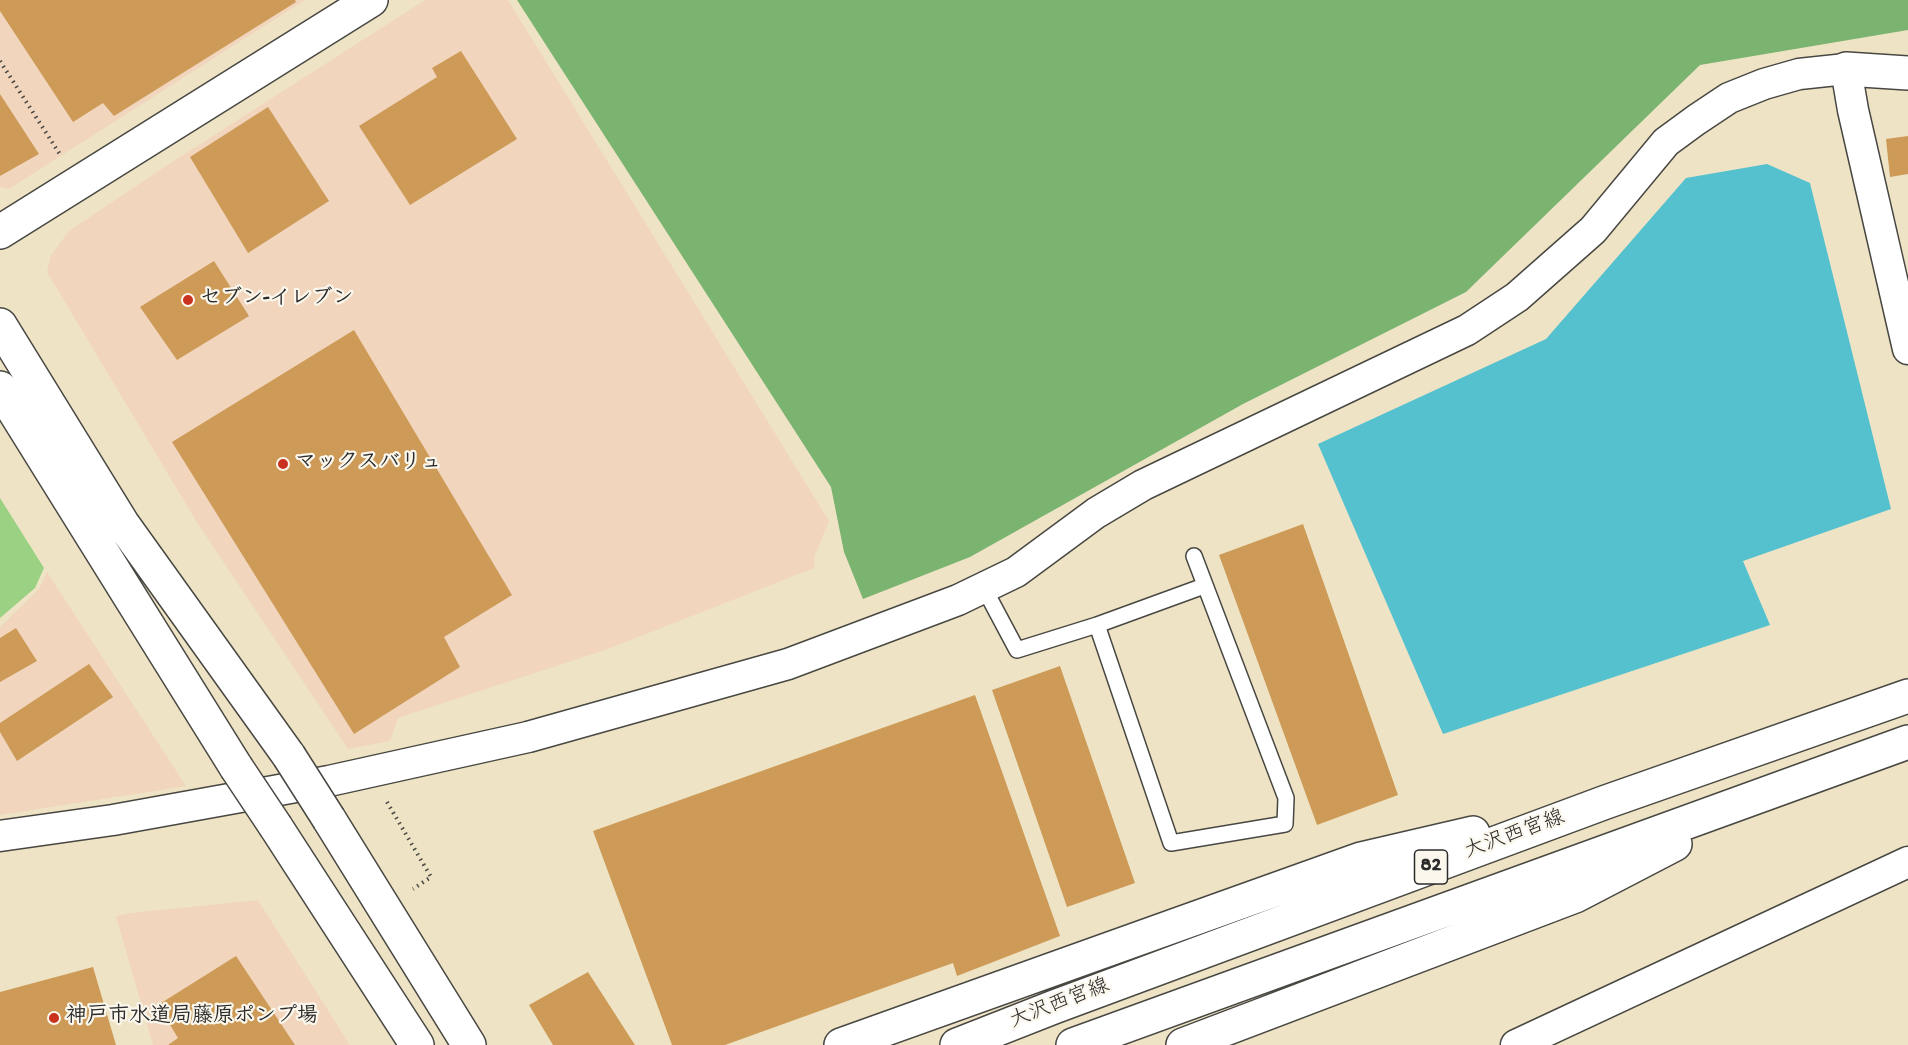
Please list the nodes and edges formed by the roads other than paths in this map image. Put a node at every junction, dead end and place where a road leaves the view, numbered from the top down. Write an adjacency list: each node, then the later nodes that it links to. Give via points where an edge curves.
1 (371, 0): 4 (main road)
2 (1846, 69): 3 (main road); 5 (street, via 1853,110); 11 (street, via 1799,74 1729,98 1666,142 1593,230 1517,297 1487,317 1143,485 1096,513 1016,572)
3 (1908, 73)
4 (0, 232)
5 (1903, 298): 7 (street)
6 (0, 325): 20 (main road, bridge, via 122,523 289,756)
7 (1908, 350)
8 (0, 388): 19 (main road, bridge, via 236,767)
9 (1194, 556): 10 (lane)
10 (1204, 586): 12 (lane); 12 (lane, via 1286,798 1285,824 1171,843)
11 (984, 588): 12 (lane, via 1017,650); 17 (street, via 788,664 528,737 370,773 113,820)
12 (1096, 624)
13 (1908, 696): 16 (main road, 大沢西宮線 / 82)
14 (1908, 742): 15 (main road, 大沢西宮線 / 82)
15 (1789, 786): 23 (main road, 大沢西宮線 / 82); 24 (main road, via 1575,896)
16 (1606, 802): 21 (main road, via 1361,859); 22 (main road, 大沢西宮線 / 82)
17 (0, 836)
18 (1908, 862): 25 (street)
19 (417, 1045)
20 (469, 1045)
21 (841, 1045)
22 (957, 1045)
23 (1073, 1045)
24 (1183, 1045)
25 (1516, 1045)

